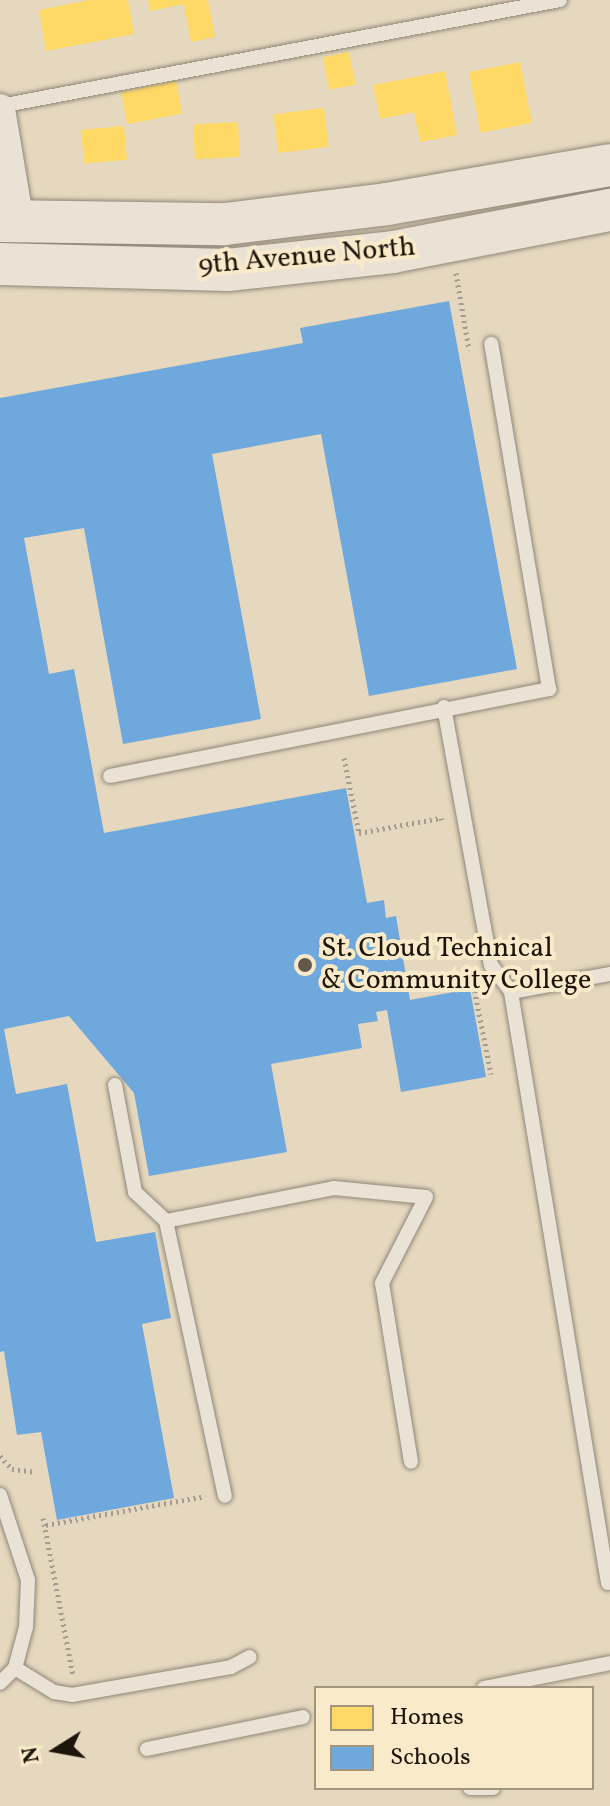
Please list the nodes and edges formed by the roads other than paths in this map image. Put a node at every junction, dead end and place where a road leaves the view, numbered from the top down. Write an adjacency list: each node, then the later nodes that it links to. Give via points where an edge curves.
1 (560, 0): 2 (lane)
2 (0, 108): 5 (street)
3 (610, 165): 5 (main road, 9th Avenue North, via 387,204 225,224)
4 (610, 210): 6 (main road, 9th Avenue North, via 393,252 228,270)
5 (10, 222)
6 (0, 264)
7 (491, 344): 8 (lane, via 549,689)
8 (444, 707): 9 (lane, via 358,724 325,737); 11 (lane, via 491,965)
9 (110, 776)
10 (610, 974): 11 (lane)
11 (511, 992): 17 (lane)
12 (115, 1085): 13 (lane, via 135,1192)
13 (166, 1221): 14 (lane, via 334,1188 426,1197 382,1283); 16 (lane)
14 (411, 1462)
15 (0, 1495): 20 (lane, via 28,1580 26,1627)
16 (225, 1496)
17 (608, 1583)
18 (250, 1657): 20 (lane, via 231,1667 72,1695 44,1687)
19 (610, 1663): 22 (lane)
20 (15, 1668): 21 (lane)
21 (0, 1683)
22 (494, 1686)
23 (303, 1717): 24 (lane)
24 (147, 1749)

